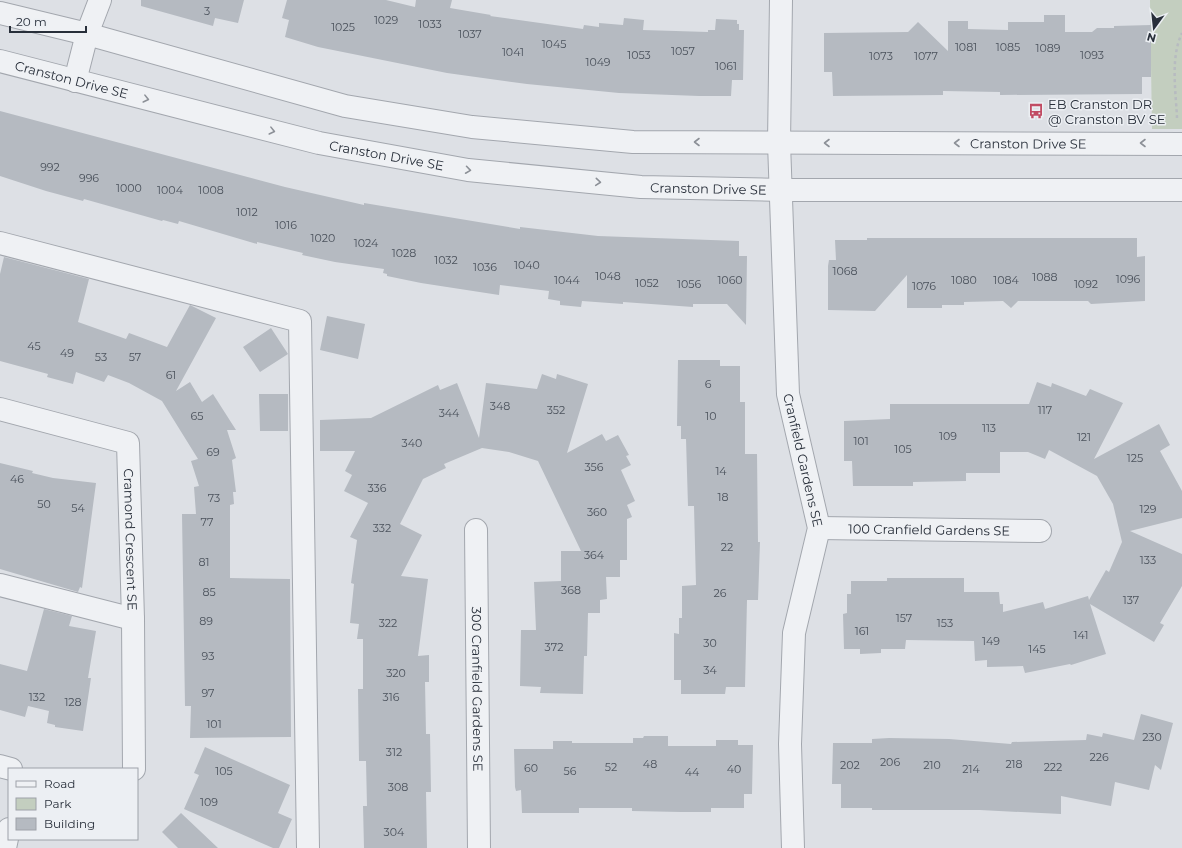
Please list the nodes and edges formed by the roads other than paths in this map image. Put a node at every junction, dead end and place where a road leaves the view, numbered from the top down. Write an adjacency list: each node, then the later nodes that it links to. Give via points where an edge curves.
1 (100, 0): 4 (street)
2 (781, 0): 7 (street)
3 (0, 13): 4 (street, Cranston Drive SE)
4 (87, 34): 6 (street); 7 (street, Cranston Drive SE, one-way to 4, via 633,142 472,127 345,106)
5 (0, 61): 6 (street, Cranston Drive SE)
6 (75, 81): 9 (street, Cranston Drive SE, one-way to 9, via 318,143 468,170 641,187)
7 (779, 143): 8 (street, Cranston Drive SE, one-way to 7); 9 (street, Cranston Drive SE)
8 (1182, 144)
9 (782, 190): 10 (street, Cranston Drive SE); 13 (street, Cranfield Gardens SE, via 788,394)
10 (1182, 190)
11 (0, 243): 21 (street, via 300,321)
12 (0, 409): 17 (street, Cramond Crescent SE, via 128,443)
13 (819, 528): 15 (street, 100 Cranfield Gardens SE); 23 (street, Cranfield Gardens SE, via 794,633 790,744)
14 (476, 530): 22 (street, 300 Cranfield Gardens SE)
15 (1040, 531)
16 (0, 585): 17 (street)
17 (133, 619): 18 (street, Cramond Crescent SE)
18 (134, 768)
19 (8, 834): 20 (street)
20 (5, 848)
21 (308, 848)
22 (479, 848)
23 (793, 848)

